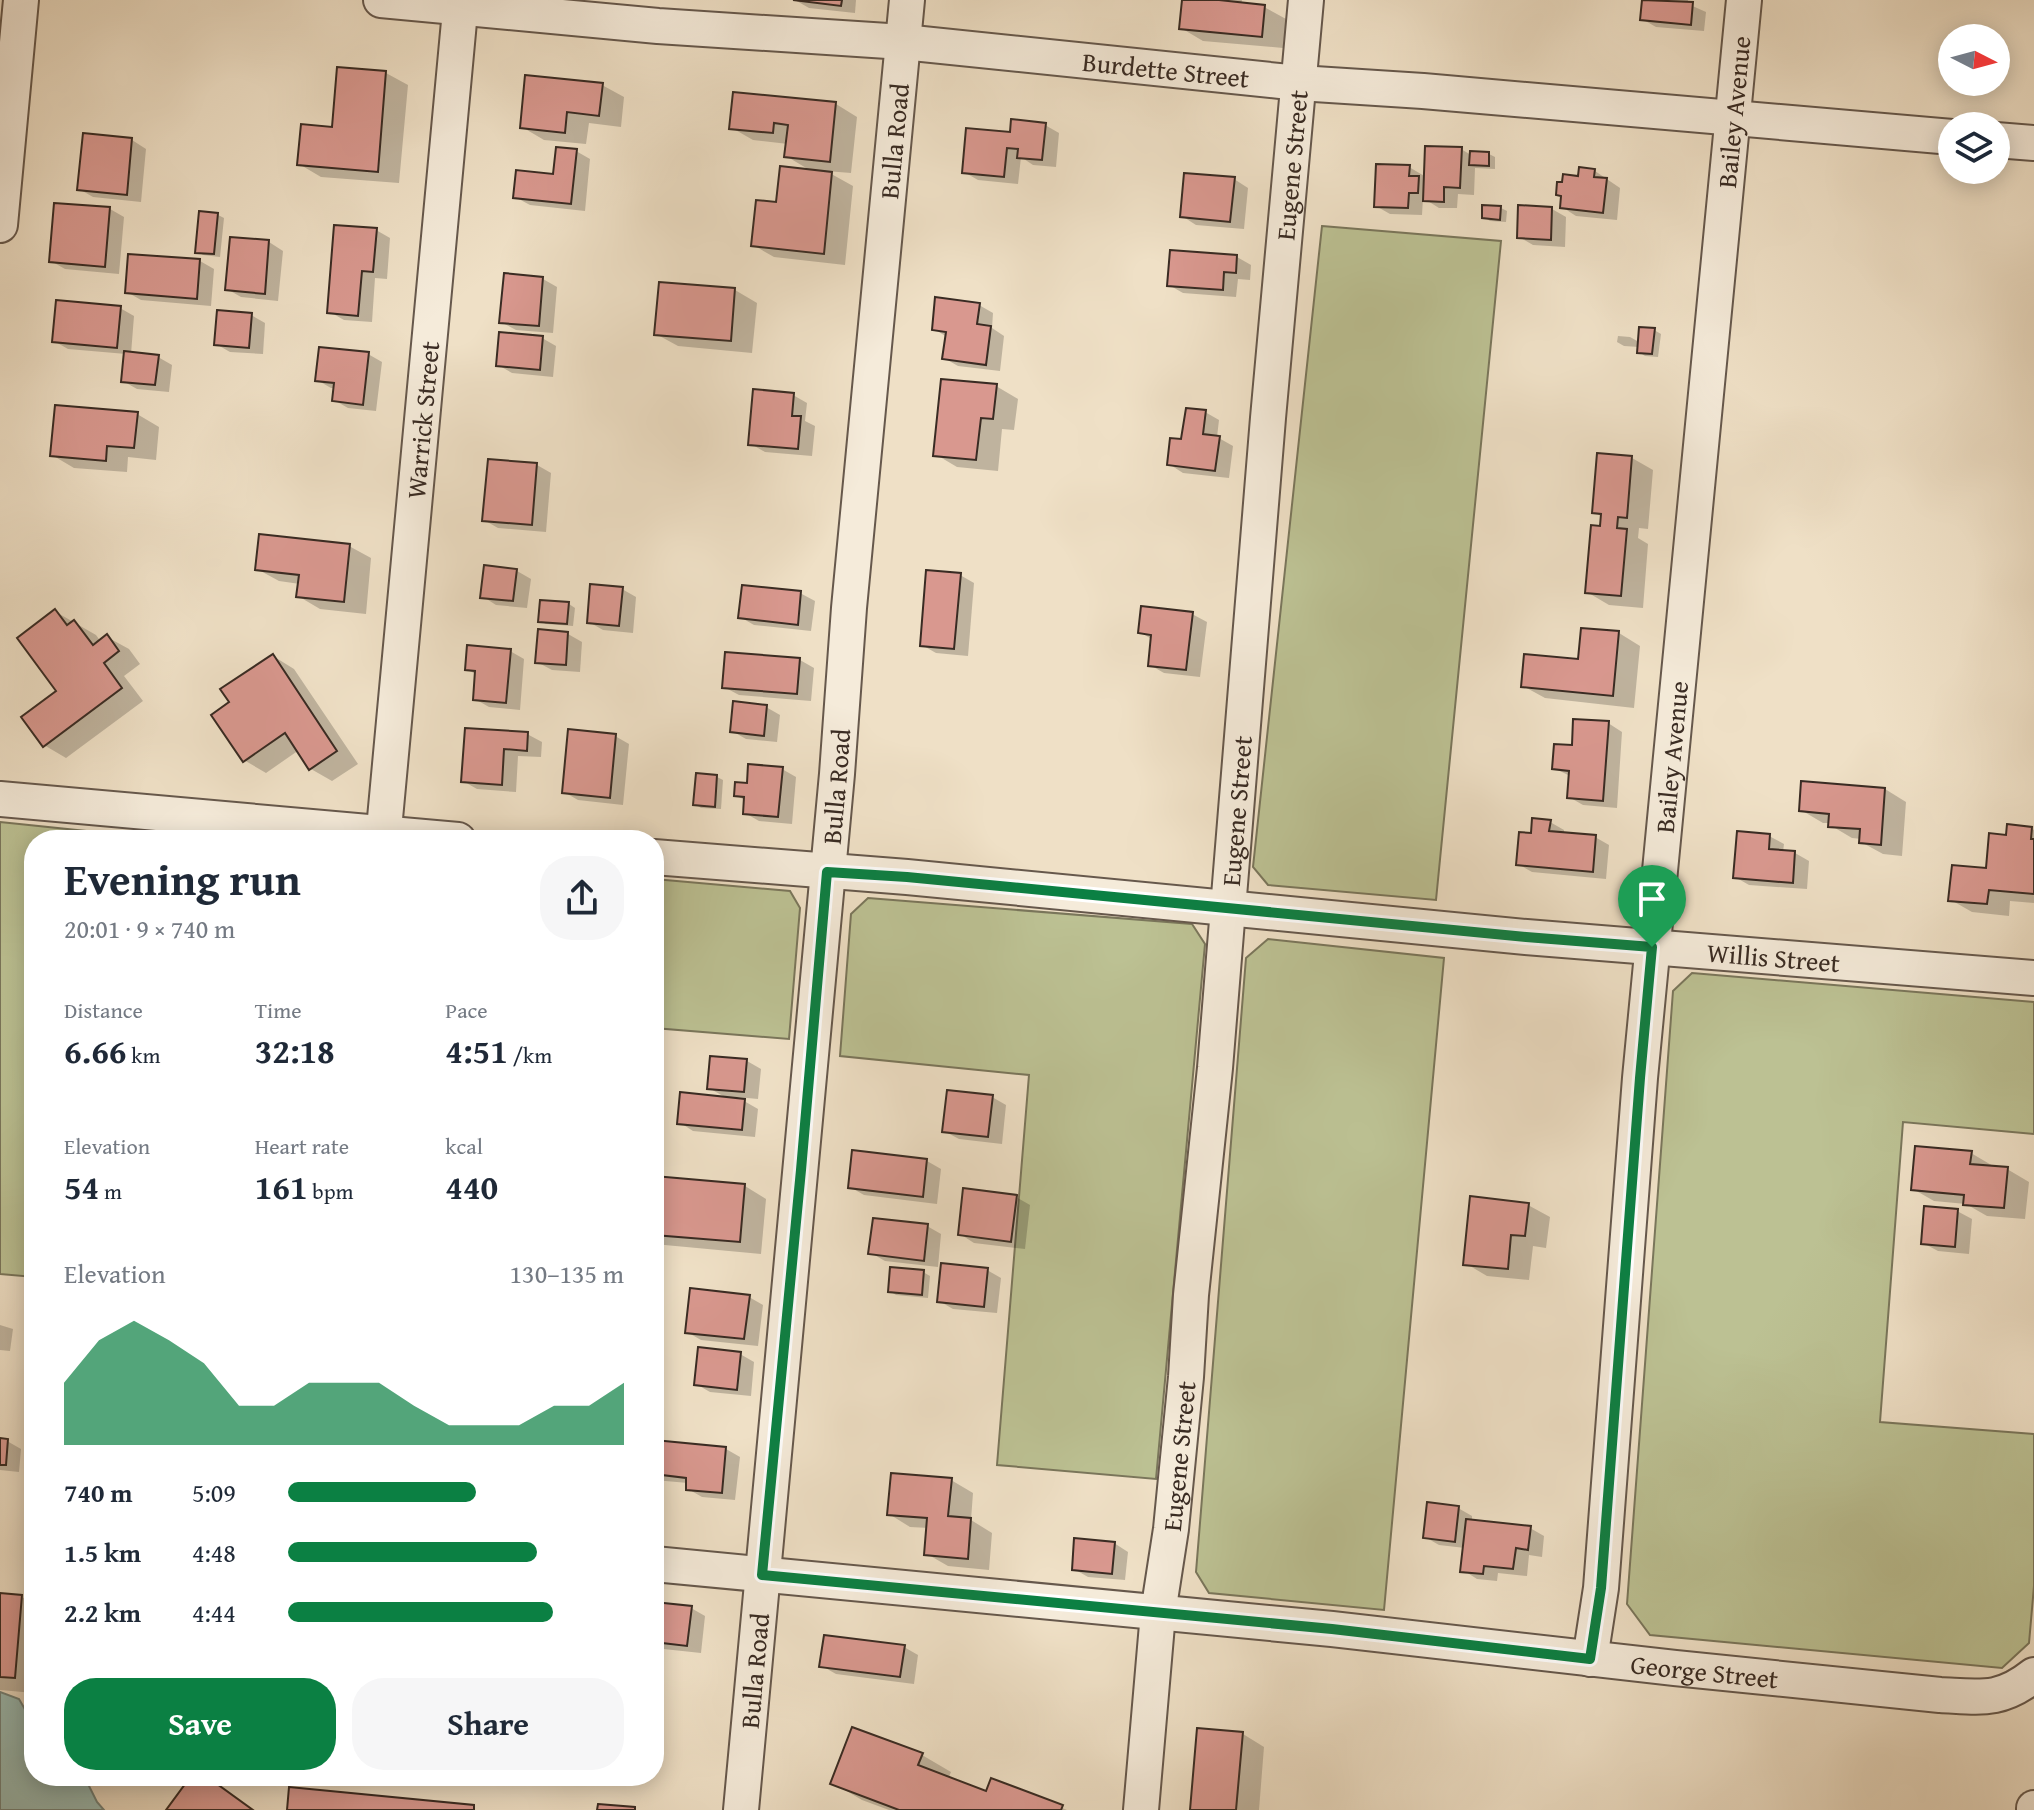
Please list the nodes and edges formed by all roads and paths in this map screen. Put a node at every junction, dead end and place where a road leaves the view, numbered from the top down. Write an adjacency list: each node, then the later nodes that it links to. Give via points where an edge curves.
1 (21, 0): 13 (street)
2 (381, 0): 6 (street, Burdette Street)
3 (907, 0): 7 (street, Bulla Road)
4 (1306, 0): 8 (street, Eugene Street)
5 (1744, 0): 9 (street, Bailey Avenue)
6 (460, 4): 7 (street, Burdette Street, via 673,27); 16 (street, Warrick Street)
7 (903, 42): 8 (street, Burdette Street); 18 (street, Bulla Road)
8 (1299, 83): 9 (street, Burdette Street); 19 (street, Eugene Street)
9 (1734, 119): 10 (street, Burdette Street); 20 (street, Bailey Avenue)
10 (1938, 136)
11 (2010, 141): 12 (street)
12 (2034, 143)
13 (0, 225)
14 (0, 799): 15 (street)
15 (312, 830)
16 (384, 830)
17 (664, 858): 18 (street, Willis Street)
18 (827, 872): 19 (street, Willis Street); 23 (street, Bulla Road)
19 (1227, 909): 20 (street, Willis Street); 24 (street, Eugene Street, via 1186,1377)
20 (1652, 947): 21 (street, Willis Street); 25 (street, Bailey Avenue, via 1601,1588)
21 (2034, 978)
22 (664, 1565): 23 (street, George Street)
23 (762, 1575): 24 (street, George Street); 27 (street, Bulla Road)
24 (1158, 1613): 25 (street, George Street); 28 (street, Eugene Street)
25 (1590, 1659): 26 (street, George Street, via 1983,1697 2018,1688)
26 (2034, 1676)
27 (741, 1810)
28 (1141, 1810)

